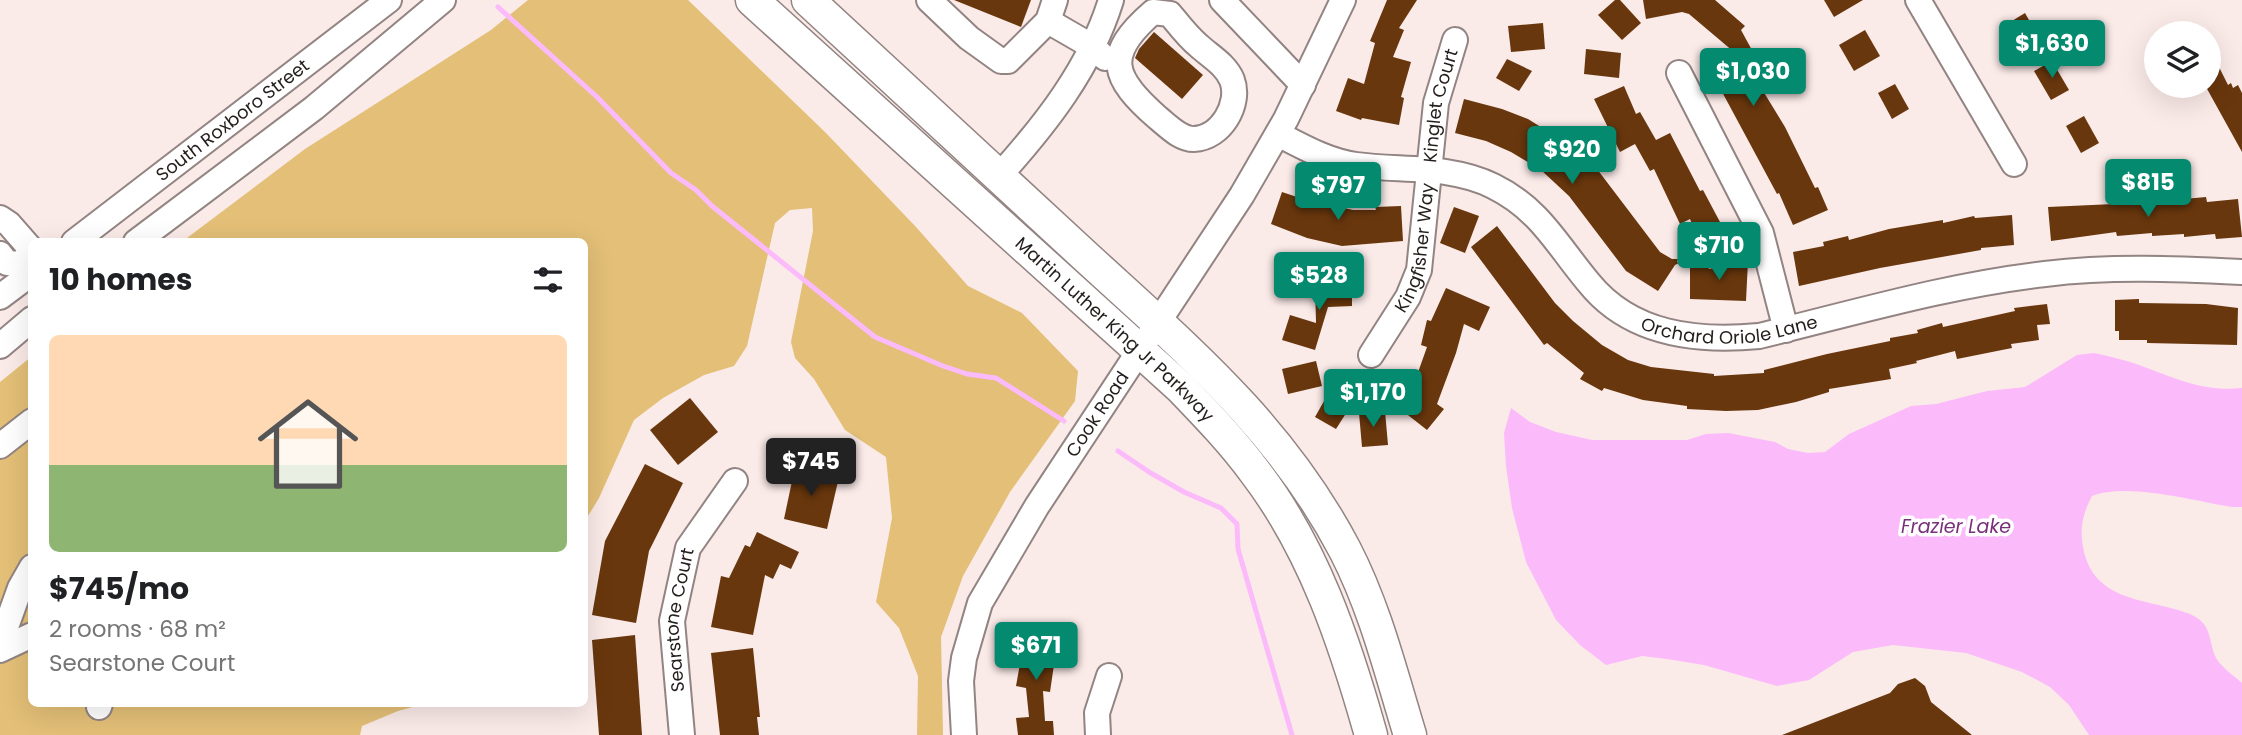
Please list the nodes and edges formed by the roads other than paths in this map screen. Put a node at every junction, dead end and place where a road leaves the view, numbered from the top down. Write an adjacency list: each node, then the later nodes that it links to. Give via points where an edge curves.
1 (388, 0): 22 (street, South Roxboro Street)
2 (443, 0): 23 (street, South Roxboro Street, via 314,108)
3 (752, 0): 34 (main road, Martin Luther King Jr Parkway)
4 (929, 0): 11 (street, via 1001,61 1008,61)
5 (1111, 0): 13 (street)
6 (1222, 0): 16 (street)
7 (1343, 0): 16 (street, Cook Road)
8 (1918, 0): 18 (street)
9 (822, 4): 20 (main road, Martin Luther King Jr Parkway)
10 (1174, 7): 14 (street, via 1153,12 1133,29 1121,52); 14 (street, via 1197,44 1231,78 1235,94 1227,117 1211,135 1192,139 1177,134 1127,88)
11 (1052, 11): 13 (street)
12 (1455, 40): 19 (street, Kinglet Court, via 1436,103)
13 (1093, 47): 14 (street); 20 (street, via 1057,106)
14 (1118, 71)
15 (1679, 73): 32 (street, via 1761,233)
16 (1303, 85): 17 (street, Cook Road)
17 (1278, 134): 19 (street, Orchard Oriole Lane, via 1317,155 1342,162); 31 (street, Cook Road)
18 (2014, 164)
19 (1429, 171): 32 (street, Orchard Oriole Lane, via 1460,175 1511,195 1545,224 1600,295 1639,323 1691,337 1737,338); 35 (street, Kingfisher Way, via 1416,283)
20 (999, 176): 31 (main road, Martin Luther King Jr Parkway)
21 (0, 218): 24 (street)
22 (79, 238)
23 (141, 238)
24 (28, 246)
25 (0, 254): 26 (street, via 7,263)
26 (28, 270)
27 (28, 271): 29 (street)
28 (2242, 272): 32 (street, Orchard Oriole Lane, via 2124,268 2045,274 1961,287)
29 (0, 297)
30 (28, 322): 33 (street)
31 (1159, 324): 34 (street, Cook Road); 48 (main road, Martin Luther King Jr Parkway, via 1249,412 1321,510 1363,590)
32 (1786, 330)
33 (0, 346)
34 (1140, 352): 45 (street, Cook Road, via 1037,506 980,603 961,681); 47 (main road, Martin Luther King Jr Parkway, via 1223,432 1284,514 1331,609)
35 (1371, 355)
36 (28, 424): 37 (street)
37 (0, 446)
38 (735, 481): 44 (street, Searstone Court, via 688,548 672,621)
39 (28, 575): 41 (street)
40 (28, 637): 42 (street)
41 (0, 644)
42 (0, 650)
43 (1109, 676): 46 (street, via 1097,713)
44 (682, 735)
45 (964, 735)
46 (1098, 735)
47 (1371, 735)
48 (1410, 735)

